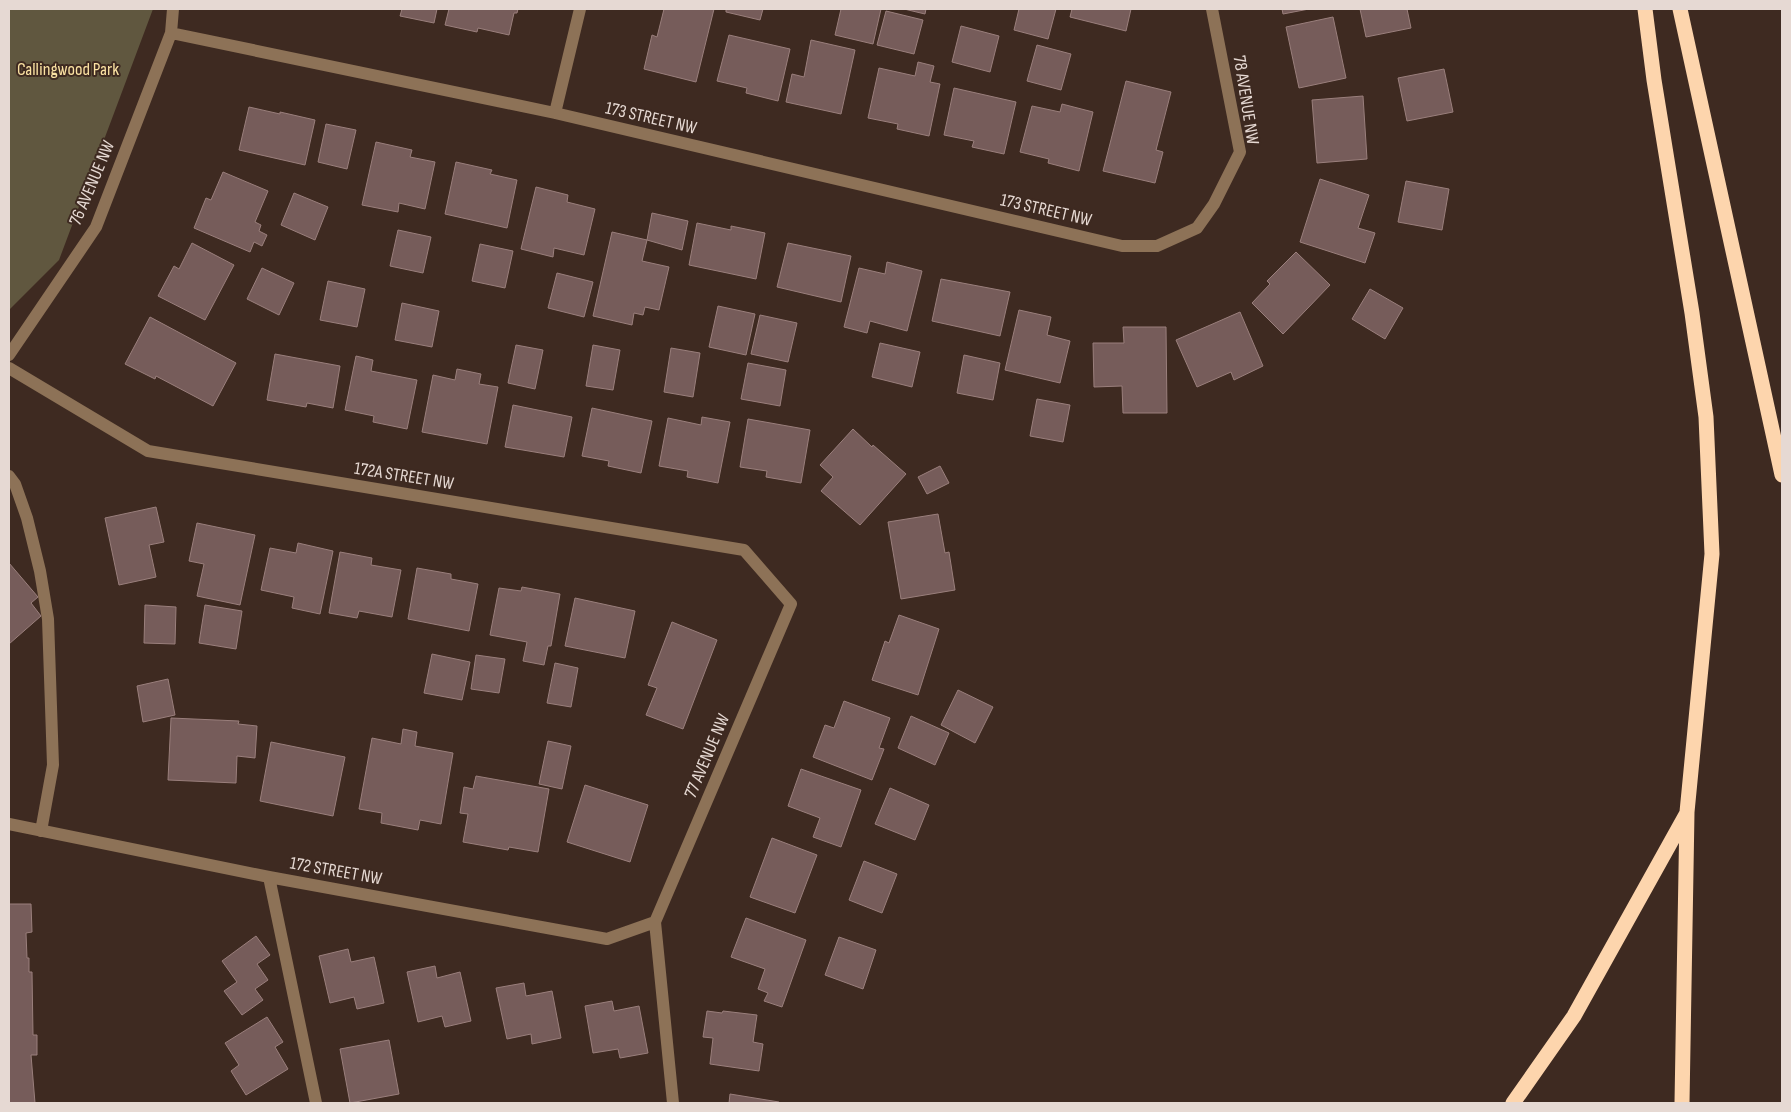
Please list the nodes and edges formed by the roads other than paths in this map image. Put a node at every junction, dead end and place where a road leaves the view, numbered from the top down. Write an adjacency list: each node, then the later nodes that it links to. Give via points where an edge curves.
1 (173, 9): 6 (street, 76 AVENUE NW)
2 (580, 9): 7 (street)
3 (1212, 9): 8 (street, 78 AVENUE NW, via 1240,152 1214,204 1197,228 1157,246)
4 (1645, 9): 14 (highway, via 1706,417 1712,554)
5 (1680, 9): 11 (highway)
6 (171, 33): 7 (street, 173 STREET NW); 9 (street, 76 AVENUE NW, via 96,227)
7 (555, 113): 8 (street, 173 STREET NW)
8 (1122, 246)
9 (9, 355)
10 (9, 368): 13 (street, 172A STREET NW, via 148,451 744,550)
11 (1782, 475)
12 (9, 476): 16 (street, via 27,518 48,619 53,765)
13 (791, 604): 18 (street, 77 AVENUE NW)
14 (1687, 812): 21 (highway, via 1574,1016); 22 (highway)
15 (9, 824): 16 (street, 172 STREET NW)
16 (41, 831): 17 (street, 172 STREET NW)
17 (269, 877): 18 (street, 172 STREET NW, via 608,939); 19 (street)
18 (655, 922): 20 (street)
19 (316, 1103)
20 (673, 1103)
21 (1513, 1103)
22 (1682, 1103)

